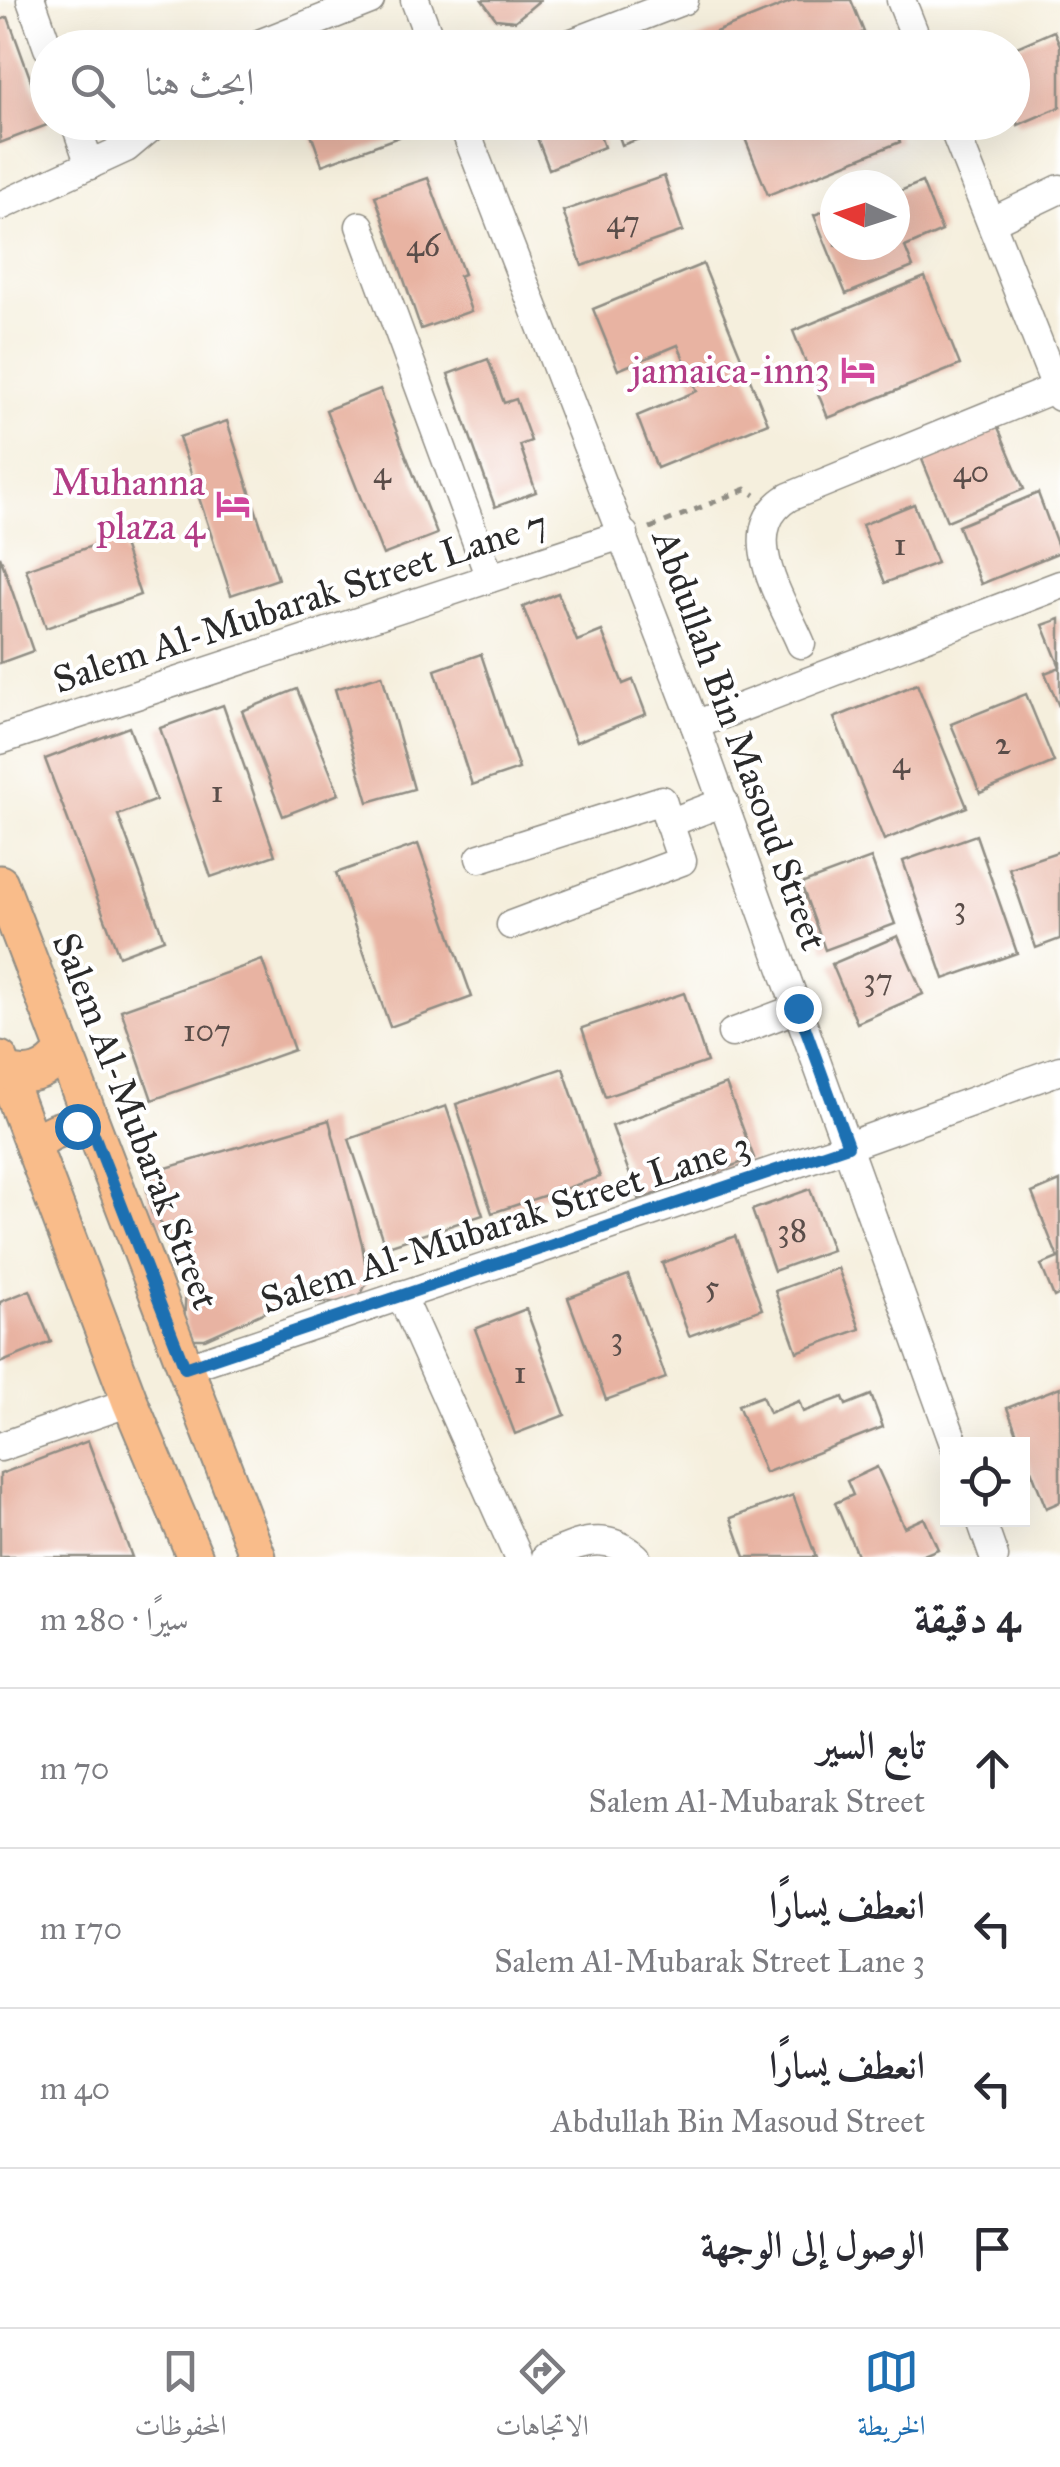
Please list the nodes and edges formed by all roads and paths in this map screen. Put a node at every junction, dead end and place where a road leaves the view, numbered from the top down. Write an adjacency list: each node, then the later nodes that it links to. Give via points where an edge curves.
1 (31, 0): 6 (street)
2 (370, 0): 7 (street)
3 (415, 0): 8 (street)
4 (684, 0): 9 (street)
5 (901, 0): 10 (street)
6 (42, 30)
7 (294, 30)
8 (426, 30)
9 (606, 30)
10 (913, 30)
11 (81, 140): 15 (street)
12 (136, 140): 15 (street)
13 (469, 140): 22 (street, Abdullah Bin Masoud Street)
14 (958, 140): 18 (street)
15 (90, 165): 17 (street)
16 (1060, 190): 18 (street)
17 (0, 206)
18 (991, 222): 20 (street)
19 (360, 226): 23 (street)
20 (1058, 393): 21 (street, via 789,496)
21 (773, 509): 22 (path, via 746,489); 25 (street, via 762,546)
22 (624, 536): 23 (street, Salem Al-Mubarak Street Lane 7); 26 (street, Abdullah Bin Masoud Street)
23 (490, 578): 27 (street, Salem Al-Mubarak Street Lane 7)
24 (1060, 585): 26 (street)
25 (801, 644)
26 (695, 725): 28 (street, Abdullah Bin Masoud Street)
27 (0, 740)
28 (724, 802): 29 (street); 33 (street, Abdullah Bin Masoud Street)
29 (669, 822): 30 (street, via 662,800); 32 (street, via 682,861)
30 (480, 858)
31 (0, 883): 35 (main road, Salem Al-Mubarak Street)
32 (511, 925)
33 (798, 1008): 34 (street); 40 (street, Abdullah Bin Masoud Street)
34 (732, 1034)
35 (63, 1052): 36 (main road, via 31,1075); 38 (main road, Salem Al-Mubarak Street)
36 (2, 1065): 39 (main road)
37 (1060, 1070): 40 (street, Salem Al-Mubarak Street Lane 3)
38 (93, 1132): 39 (main road, via 60,1128); 42 (main road, Salem Al-Mubarak Street)
39 (33, 1146): 43 (main road)
40 (848, 1146): 41 (street, Salem Al-Mubarak Street Lane 3); 44 (street, Abdullah Bin Masoud Street)
41 (401, 1295): 42 (street, Salem Al-Mubarak Street Lane 3); 49 (street)
42 (185, 1368): 48 (main road, Salem Al-Mubarak Street)
43 (130, 1402): 45 (street); 47 (main road)
44 (952, 1437)
45 (0, 1447)
46 (983, 1527): 52 (street)
47 (195, 1557)
48 (258, 1557)
49 (518, 1557)
50 (546, 1557): 51 (street, via 597,1540)
51 (636, 1557)
52 (994, 1557)

